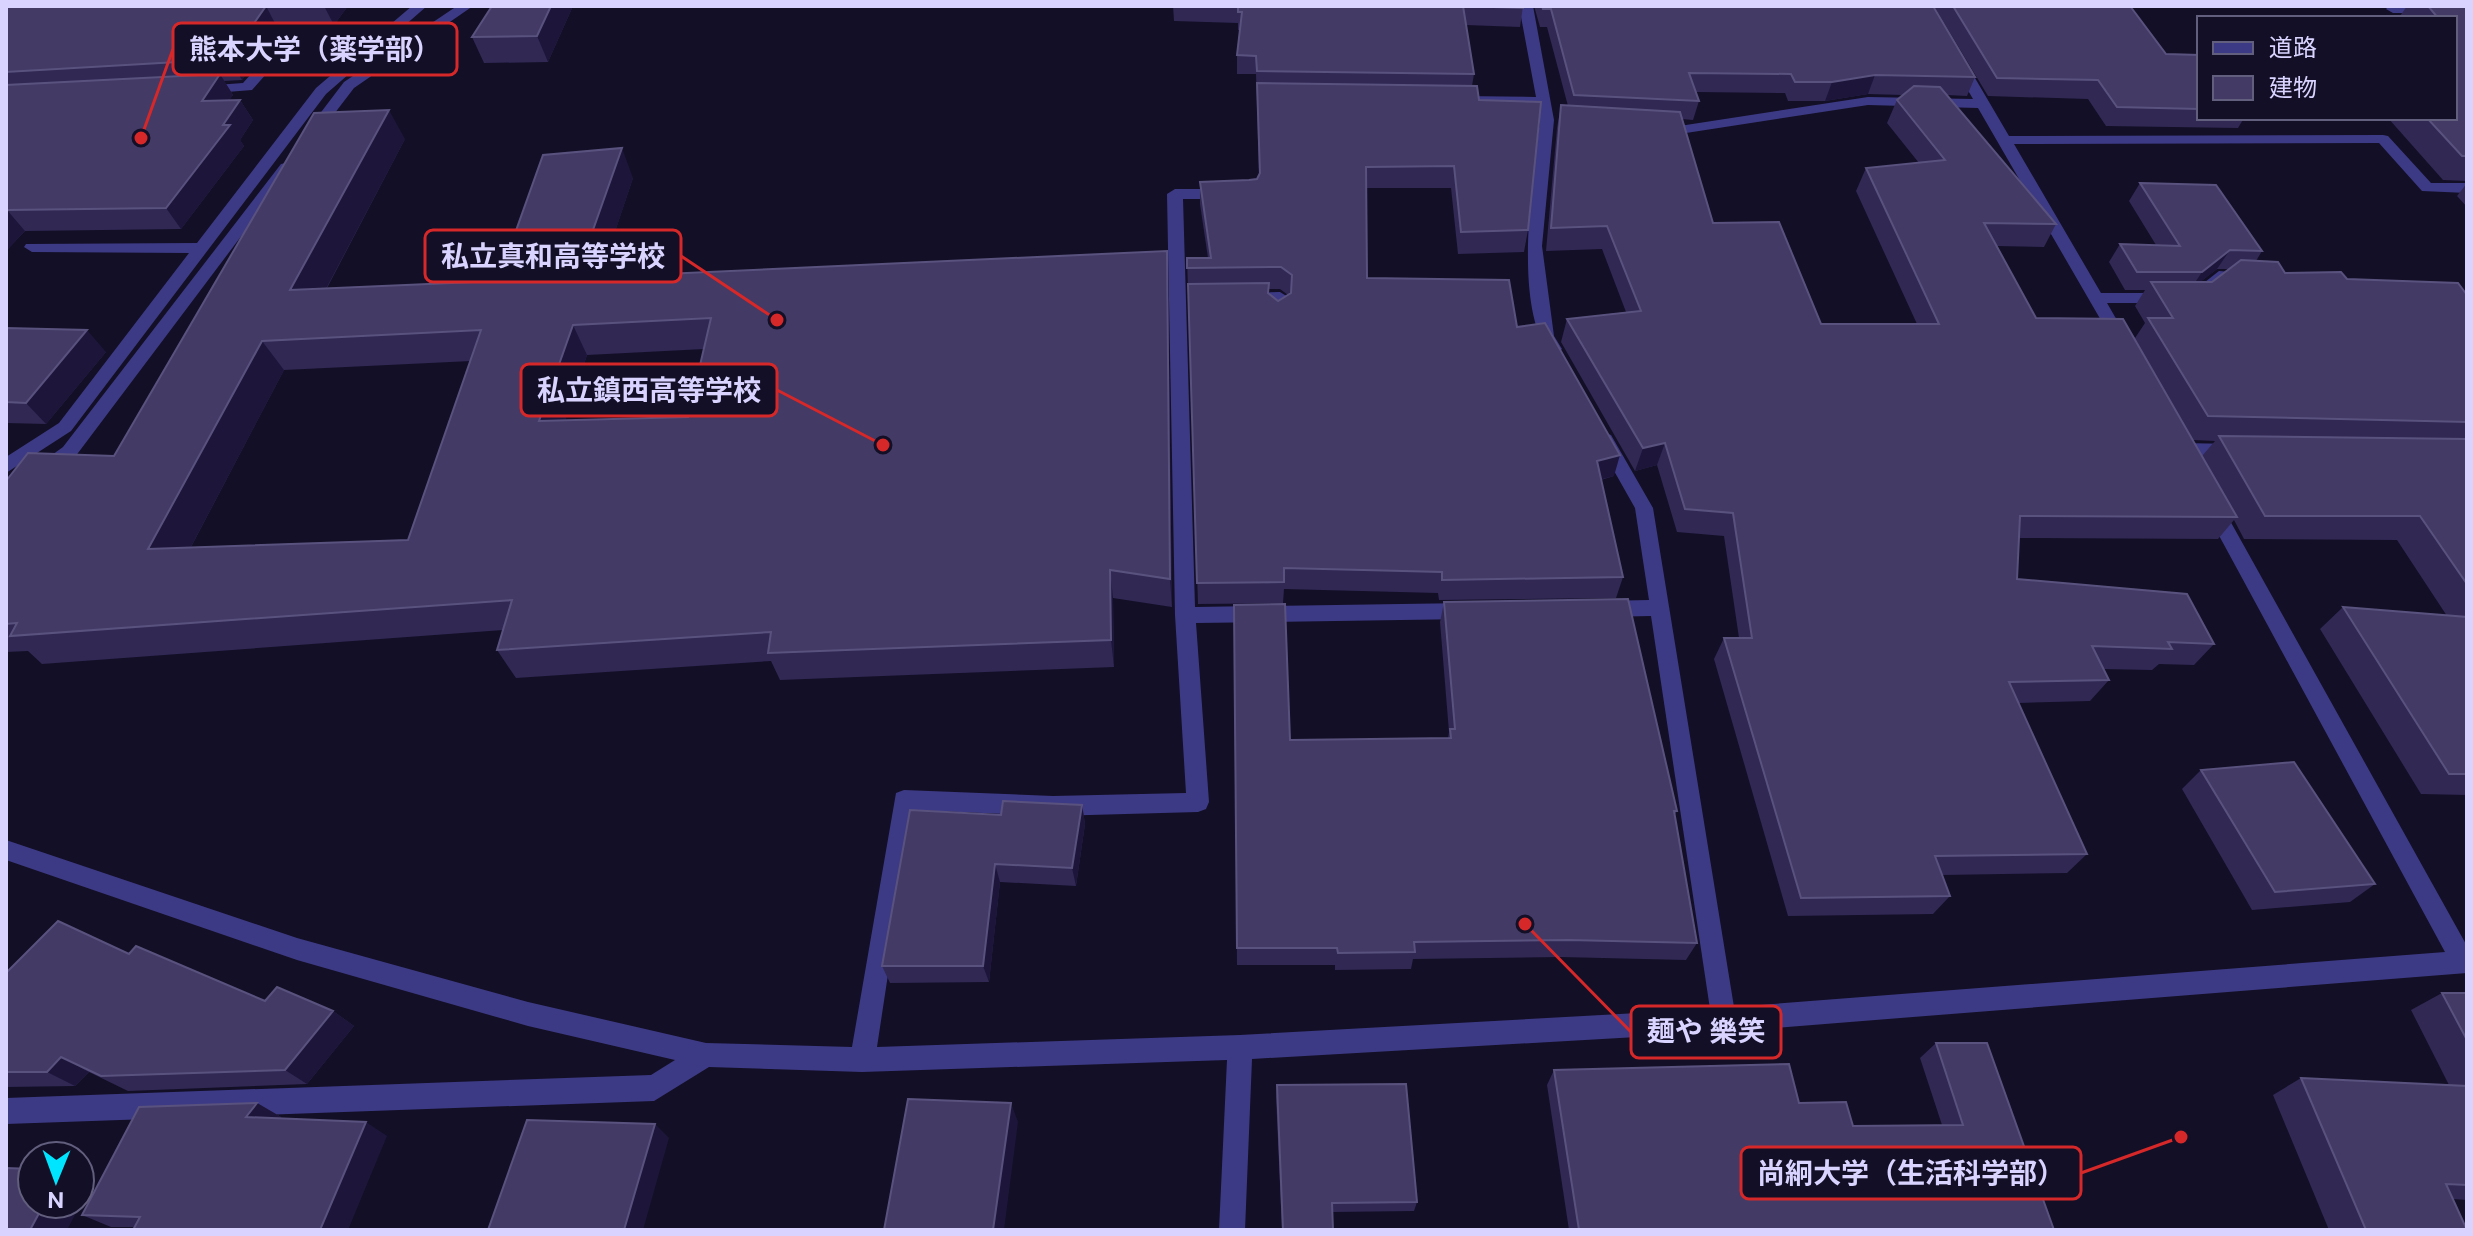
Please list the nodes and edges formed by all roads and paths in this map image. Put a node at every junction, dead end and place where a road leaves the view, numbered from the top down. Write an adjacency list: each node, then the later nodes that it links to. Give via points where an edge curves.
1 (420, 6): 17 (street, via 321,91)
2 (466, 6): 29 (street, via 349,85 69,452)
3 (1526, 6): 10 (street)
4 (2393, 9): 5 (street)
5 (2467, 9)
6 (1947, 43): 11 (street)
7 (284, 46): 8 (street, via 247,87)
8 (187, 91)
9 (1436, 99): 10 (street)
10 (1543, 101): 23 (street, via 1554,121 1534,246 1546,336)
11 (1984, 104): 12 (street, via 1868,101 1686,129); 13 (street)
12 (1640, 126)
13 (2006, 140): 14 (street, via 2383,139 2427,188); 20 (street)
14 (2467, 188)
15 (1249, 194): 33 (street, via 1175,194 1185,298)
16 (32, 247): 17 (street)
17 (201, 248): 27 (street, via 65,427)
18 (2266, 279): 20 (street, via 2219,276 2195,298)
19 (1223, 298): 21 (street, via 1280,297)
20 (2096, 298): 22 (street)
21 (1279, 315)
22 (2133, 362)
23 (1561, 363)
24 (1591, 416): 30 (street, via 1644,508)
25 (2182, 450): 26 (street)
26 (2261, 451)
27 (6, 466)
28 (2204, 491): 35 (street)
29 (6, 497)
30 (1659, 608): 31 (street); 36 (street)
31 (1580, 609)
32 (1485, 611): 33 (street)
33 (1185, 615): 39 (street, via 1198,802 1053,806 904,800)
34 (6, 850): 38 (street, via 297,949 528,1014)
35 (2465, 962): 36 (street)
36 (1724, 1020): 37 (street)
37 (1240, 1047): 39 (street); 41 (street)
38 (706, 1055): 39 (street); 40 (street, via 654,1088)
39 (862, 1060)
40 (6, 1111)
41 (1232, 1230)

